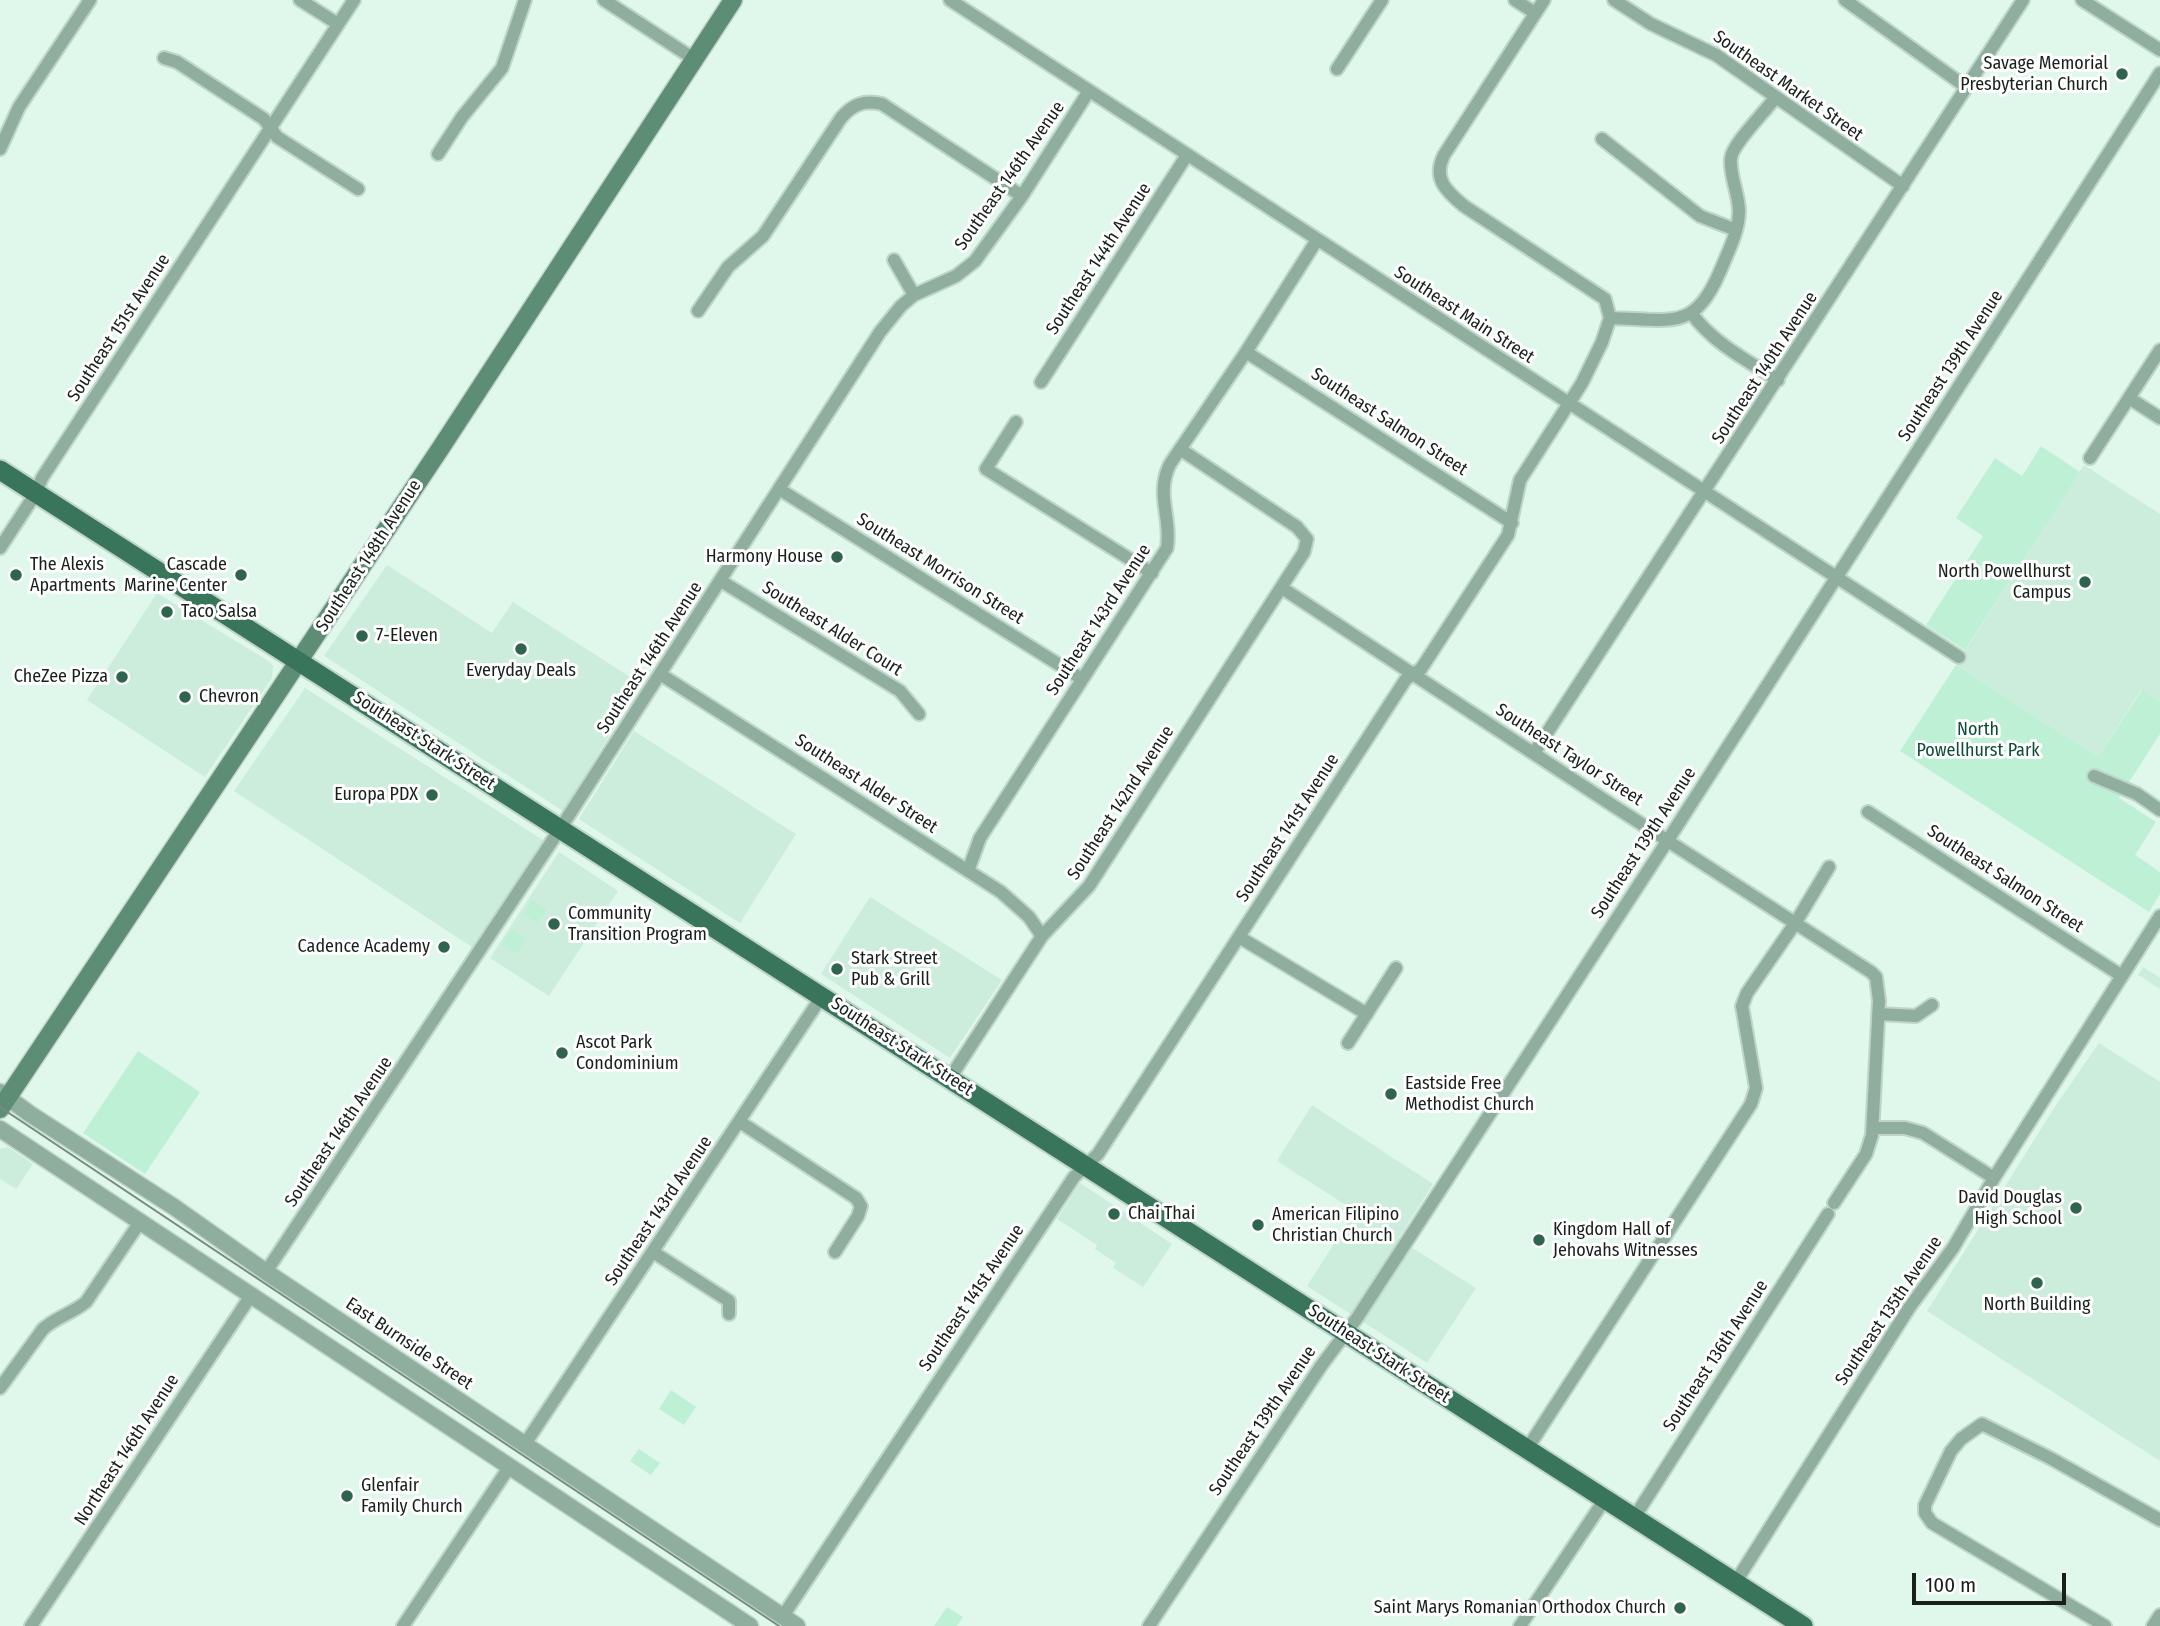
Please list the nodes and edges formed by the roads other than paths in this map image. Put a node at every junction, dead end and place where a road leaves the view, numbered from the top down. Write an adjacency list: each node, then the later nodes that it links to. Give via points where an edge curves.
1 (90, 0): 27 (street, via 19,107)
2 (300, 0): 16 (street)
3 (354, 0): 16 (street, Southeast 151st Avenue)
4 (525, 0): 28 (street, via 502,68)
5 (604, 0): 19 (street)
6 (733, 0): 19 (main road, Southeast 148th Avenue)
7 (950, 0): 23 (street, Southeast Main Street)
8 (1382, 0): 20 (street)
9 (1515, 0): 15 (street)
10 (1544, 0): 15 (street)
11 (1614, 0): 24 (street, Southeast Market Street, via 1651,24 1716,55)
12 (1845, 0): 22 (street)
13 (2023, 0): 22 (street, Southeast 140th Avenue)
14 (2082, 0): 17 (street)
15 (1535, 13): 39 (street, via 1440,162 1441,183 1450,195 1596,291 1605,299)
16 (338, 24): 25 (street, Southeast 151st Avenue)
17 (2160, 50)
18 (164, 58): 25 (street, via 264,119)
19 (694, 59): 61 (main road, Southeast 148th Avenue)
20 (1337, 69)
21 (2160, 73): 57 (street, Southeast 139th Avenue)
22 (1966, 87): 30 (street, Southeast 140th Avenue)
23 (1089, 91): 29 (street, Southeast Main Street); 32 (street, Southeast 146th Avenue)
24 (1775, 98): 30 (street, Southeast Market Street); 33 (street, via 1736,144 1731,159 1739,211)
25 (271, 129): 31 (street, via 276,137); 53 (street, Southeast 151st Avenue)
26 (1602, 139): 33 (street, via 1700,216)
27 (0, 149)
28 (438, 154)
29 (1187, 155): 34 (street, Southeast Main Street); 43 (street, Southeast 144th Avenue)
30 (1903, 186): 42 (street, Southeast 140th Avenue)
31 (358, 189)
32 (1022, 196): 36 (street, Southeast 146th Avenue, via 975,261 956,276); 37 (street, via 882,104 858,104 841,118 763,236 728,267)
33 (1736, 230): 38 (street, via 1716,283)
34 (1317, 240): 41 (street, Southeast 143rd Avenue); 45 (street, Southeast Main Street)
35 (894, 260): 36 (street)
36 (914, 295): 51 (street, Southeast 146th Avenue, via 880,332)
37 (698, 311)
38 (1692, 314): 39 (street, via 1671,320); 42 (street, via 1718,340)
39 (1610, 318): 45 (street, Southeast 141st Avenue, via 1594,362)
40 (2160, 350): 44 (street)
41 (1246, 352): 48 (street, Southeast 143rd Avenue); 54 (street, Southeast Salmon Street)
42 (1778, 380): 52 (street, Southeast 140th Avenue)
43 (1041, 382)
44 (2129, 398): 46 (street); 49 (street)
45 (1568, 404): 52 (street, Southeast Main Street); 54 (street, Southeast 141st Avenue, via 1520,480)
46 (2160, 418)
47 (1016, 422): 56 (street, via 986,468)
48 (1180, 449): 56 (street, Southeast 143rd Avenue, via 1164,476 1169,534 1167,548); 59 (street, Southeast 142nd Avenue, via 1297,527 1307,539)
49 (2090, 458)
50 (0, 470): 53 (main road, Southeast Stark Street)
51 (779, 489): 58 (street, Southeast 146th Avenue); 64 (street, Southeast Morrison Street)
52 (1703, 491): 57 (street, Southeast Main Street); 66 (street, Southeast 140th Avenue)
53 (36, 493): 55 (street, Southeast 151st Avenue); 61 (main road, Southeast Stark Street)
54 (1512, 523): 63 (street, Southeast 141st Avenue, via 1421,669)
55 (0, 548)
56 (1152, 573): 64 (street, Southeast 143rd Avenue)
57 (1835, 578): 60 (street, Southeast Main Street); 71 (street, Southeast 139th Avenue)
58 (721, 581): 62 (street, Southeast 146th Avenue); 65 (street, Southeast Alder Court, via 900,691)
59 (1282, 588): 63 (street, Southeast Taylor Street); 76 (street, Southeast 142nd Avenue, via 1089,886)
60 (1959, 657)
61 (299, 661): 70 (main road, Southeast Stark Street); 86 (main road, Southeast 148th Avenue)
62 (660, 674): 70 (street, Southeast 146th Avenue); 73 (street, Southeast Alder Street)
63 (1413, 674): 66 (street, Southeast Taylor Street); 77 (street, Southeast 141st Avenue, via 1406,678)
64 (1082, 679): 73 (street, Southeast 143rd Avenue, via 980,838)
65 (919, 714)
66 (1534, 753): 71 (street, Southeast Taylor Street)
67 (2094, 776): 68 (street, via 2137,794)
68 (2160, 810)
69 (1868, 812): 79 (street, Southeast Salmon Street)
70 (560, 828): 80 (main road, Southeast Stark Street); 95 (street, Southeast 146th Avenue)
71 (1668, 840): 75 (street, Southeast Taylor Street); 98 (street, Southeast 139th Avenue)
72 (1829, 867): 75 (street)
73 (968, 872): 76 (street, Southeast Alder Street, via 1016,904)
74 (2160, 916): 79 (street, Southeast 135th Avenue)
75 (1796, 922): 83 (street, Southeast Taylor Street, via 1876,977); 101 (street, via 1742,1006 1756,1088 1751,1104)
76 (1042, 936): 85 (street, Southeast 142nd Avenue)
77 (1239, 937): 82 (street); 90 (street, Southeast 141st Avenue)
78 (1396, 968): 82 (street)
79 (2122, 976): 91 (street, Southeast 135th Avenue)
80 (822, 996): 85 (main road, Southeast Stark Street); 87 (street, Southeast 143rd Avenue)
81 (1933, 1005): 83 (street, via 1916,1016)
82 (1367, 1014): 84 (street)
83 (1878, 1014): 88 (street, Southeast 136th Avenue)
84 (1348, 1043)
85 (950, 1078): 90 (main road, Southeast Stark Street)
86 (2, 1100): 95 (street, East Burnside Street, via 174,1207)
87 (740, 1122): 93 (street, Southeast 143rd Avenue); 94 (street, via 856,1198 861,1206 858,1216)
88 (1872, 1128): 91 (street, via 1923,1133); 104 (street, Southeast 136th Avenue, via 1866,1154)
89 (0, 1129): 92 (street)
90 (1086, 1166): 98 (main road, Southeast Stark Street); 108 (street, Southeast 141st Avenue, via 1074,1177)
91 (1994, 1178): 106 (street, Southeast 135th Avenue)
92 (140, 1222): 96 (street); 99 (street, via 86,1302 43,1329)
93 (653, 1252): 97 (street, via 729,1301); 100 (street, Southeast 143rd Avenue)
94 (835, 1252)
95 (266, 1272): 100 (street, East Burnside Street)
96 (252, 1294): 102 (street); 109 (street, Northeast 146th Avenue)
97 (729, 1314)
98 (1346, 1332): 101 (main road, Southeast Stark Street); 113 (street, Southeast 139th Avenue)
99 (0, 1387)
100 (525, 1444): 108 (street, East Burnside Street)
101 (1527, 1448): 103 (main road, Southeast Stark Street)
102 (510, 1466): 110 (street); 111 (street)
103 (1605, 1499): 104 (main road, Southeast Stark Street); 114 (street)
104 (1634, 1518): 106 (main road, Southeast Stark Street)
105 (2160, 1520): 116 (street, via 1982,1424 1951,1451 1925,1505 1933,1523)
106 (1735, 1583): 115 (main road, Southeast Stark Street)
107 (2160, 1615): 117 (street)
108 (783, 1616): 112 (street, East Burnside Street)
109 (31, 1626)
110 (403, 1626)
111 (750, 1626)
112 (797, 1626)
113 (1149, 1626)
114 (1520, 1626)
115 (1803, 1626)
116 (2105, 1626)
117 (2153, 1626)

